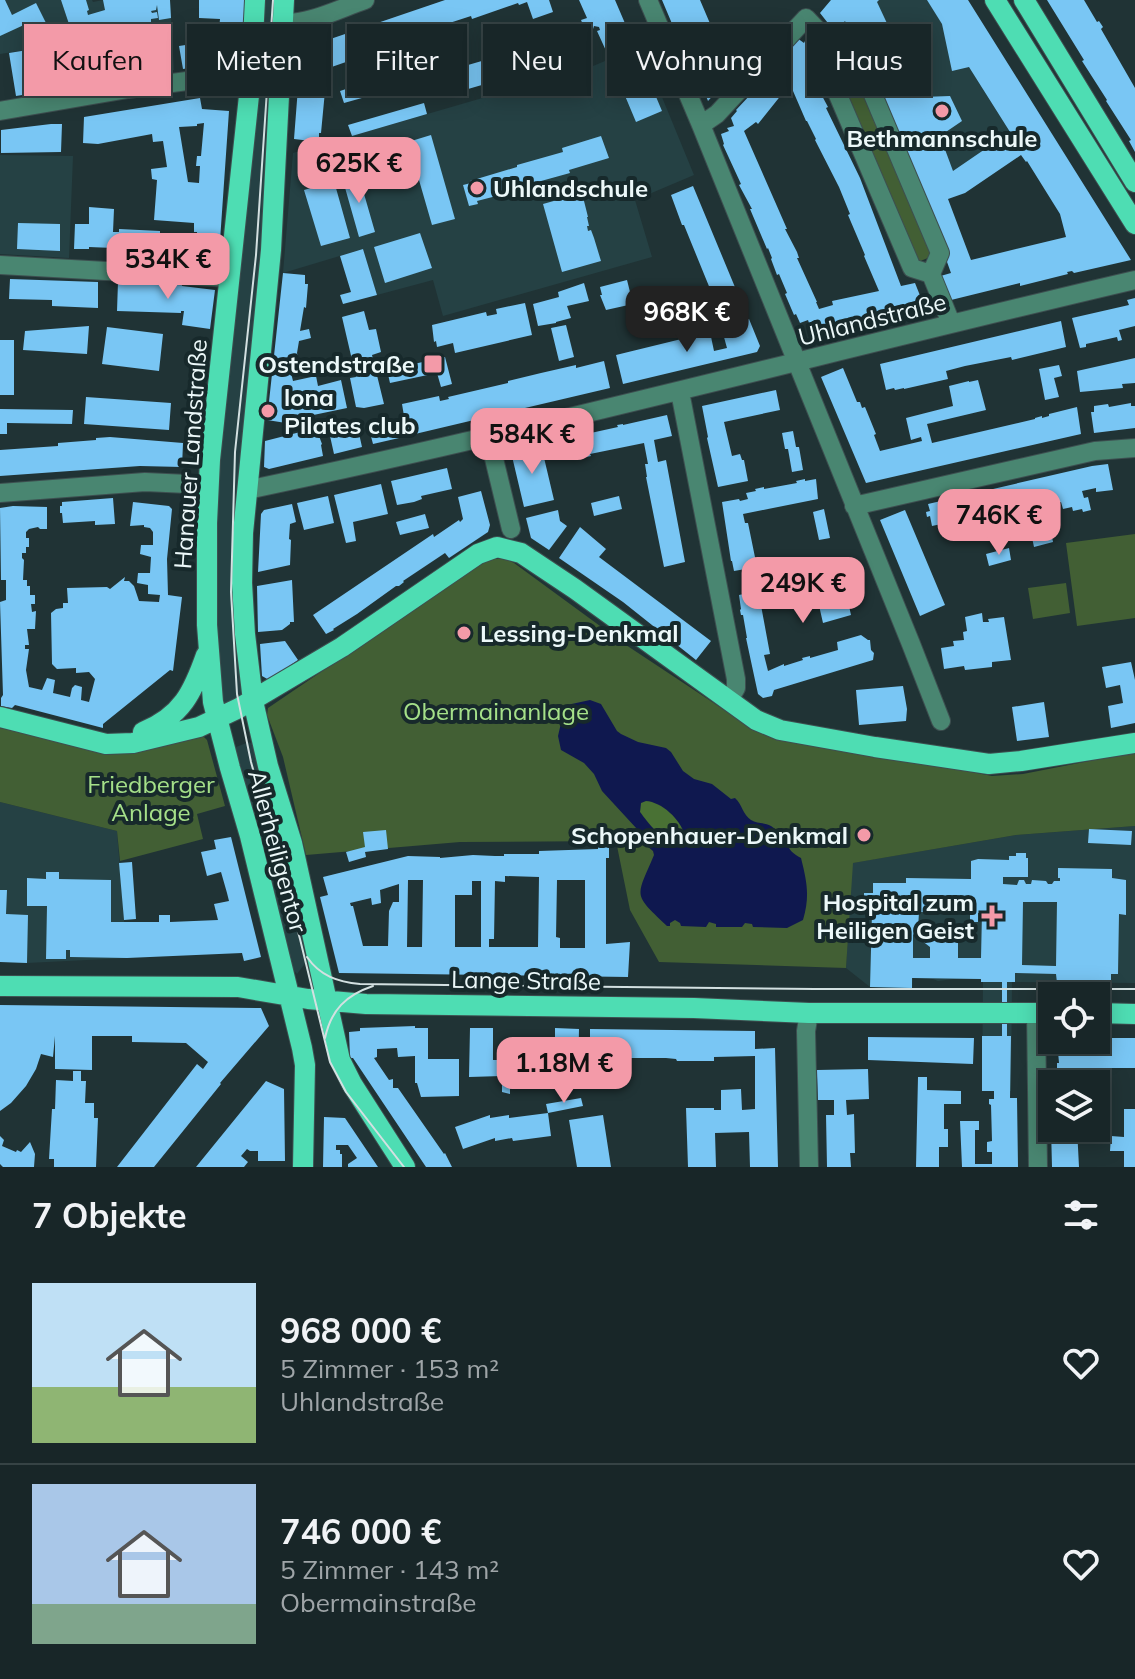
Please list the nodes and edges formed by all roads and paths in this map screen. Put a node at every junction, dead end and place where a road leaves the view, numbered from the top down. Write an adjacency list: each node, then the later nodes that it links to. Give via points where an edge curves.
1 (255, 0): 8 (main road, Hanauer Landstraße)
2 (284, 0): 7 (main road)
3 (365, 0): 7 (street, via 306,21)
4 (648, 0): 15 (street)
5 (995, 0): 17 (main road)
6 (1024, 0): 16 (main road)
7 (282, 23): 28 (main road, via 271,250)
8 (254, 24)
9 (812, 24): 15 (street, via 806,18)
10 (187, 81): 14 (street)
11 (249, 96): 20 (main road, Hanauer Landstraße)
12 (838, 96): 19 (street, via 912,268)
13 (874, 96): 19 (street, via 940,253)
14 (0, 111)
15 (701, 125): 23 (street)
16 (1135, 182)
17 (1135, 224)
18 (0, 265): 20 (street)
19 (931, 274): 22 (street)
20 (230, 278): 27 (main road, Hanauer Landstraße)
21 (1135, 280): 22 (street, Uhlandstraße)
22 (951, 323): 23 (street, Uhlandstraße)
23 (797, 363): 24 (street, Uhlandstraße); 30 (street)
24 (680, 392): 25 (street, Uhlandstraße); 33 (street, via 735,674 736,688)
25 (489, 438): 28 (street, Uhlandstraße); 31 (street)
26 (1128, 448): 30 (street)
27 (209, 485): 29 (street, via 145,482); 32 (main road, Hanauer Landstraße)
28 (247, 490): 34 (main road, via 242,583)
29 (0, 493)
30 (854, 506): 37 (street)
31 (511, 529)
32 (208, 649): 36 (main road, Hanauer Landstraße, via 213,702); 39 (main road, via 194,686 177,711)
33 (729, 700): 34 (main road, via 537,563 497,547 478,554); 38 (main road, via 780,730 989,764)
34 (253, 701): 36 (main road); 40 (main road, Allerheiligentor)
35 (0, 717): 39 (main road)
36 (220, 718): 39 (main road, via 162,737); 40 (main road, Allerheiligentor, via 255,738); 42 (main road, Allerheiligentor)
37 (941, 721)
38 (1135, 743)
39 (114, 744)
40 (266, 759): 43 (main road, Allerheiligentor, via 292,843)
41 (0, 986): 42 (main road, Lange Straße, via 238,987)
42 (290, 995): 43 (main road, Lange Straße); 49 (main road, Allerheiligentor, via 305,1065)
43 (325, 1001): 45 (main road, Lange Straße); 50 (main road, Allerheiligentor, via 344,1071)
44 (1038, 1012): 45 (main road, Lange Straße)
45 (809, 1013): 51 (street)
46 (1110, 1013): 47 (main road)
47 (1135, 1014)
48 (1042, 1054): 52 (street)
49 (303, 1167)
50 (405, 1167)
51 (809, 1167)
52 (1038, 1167)

